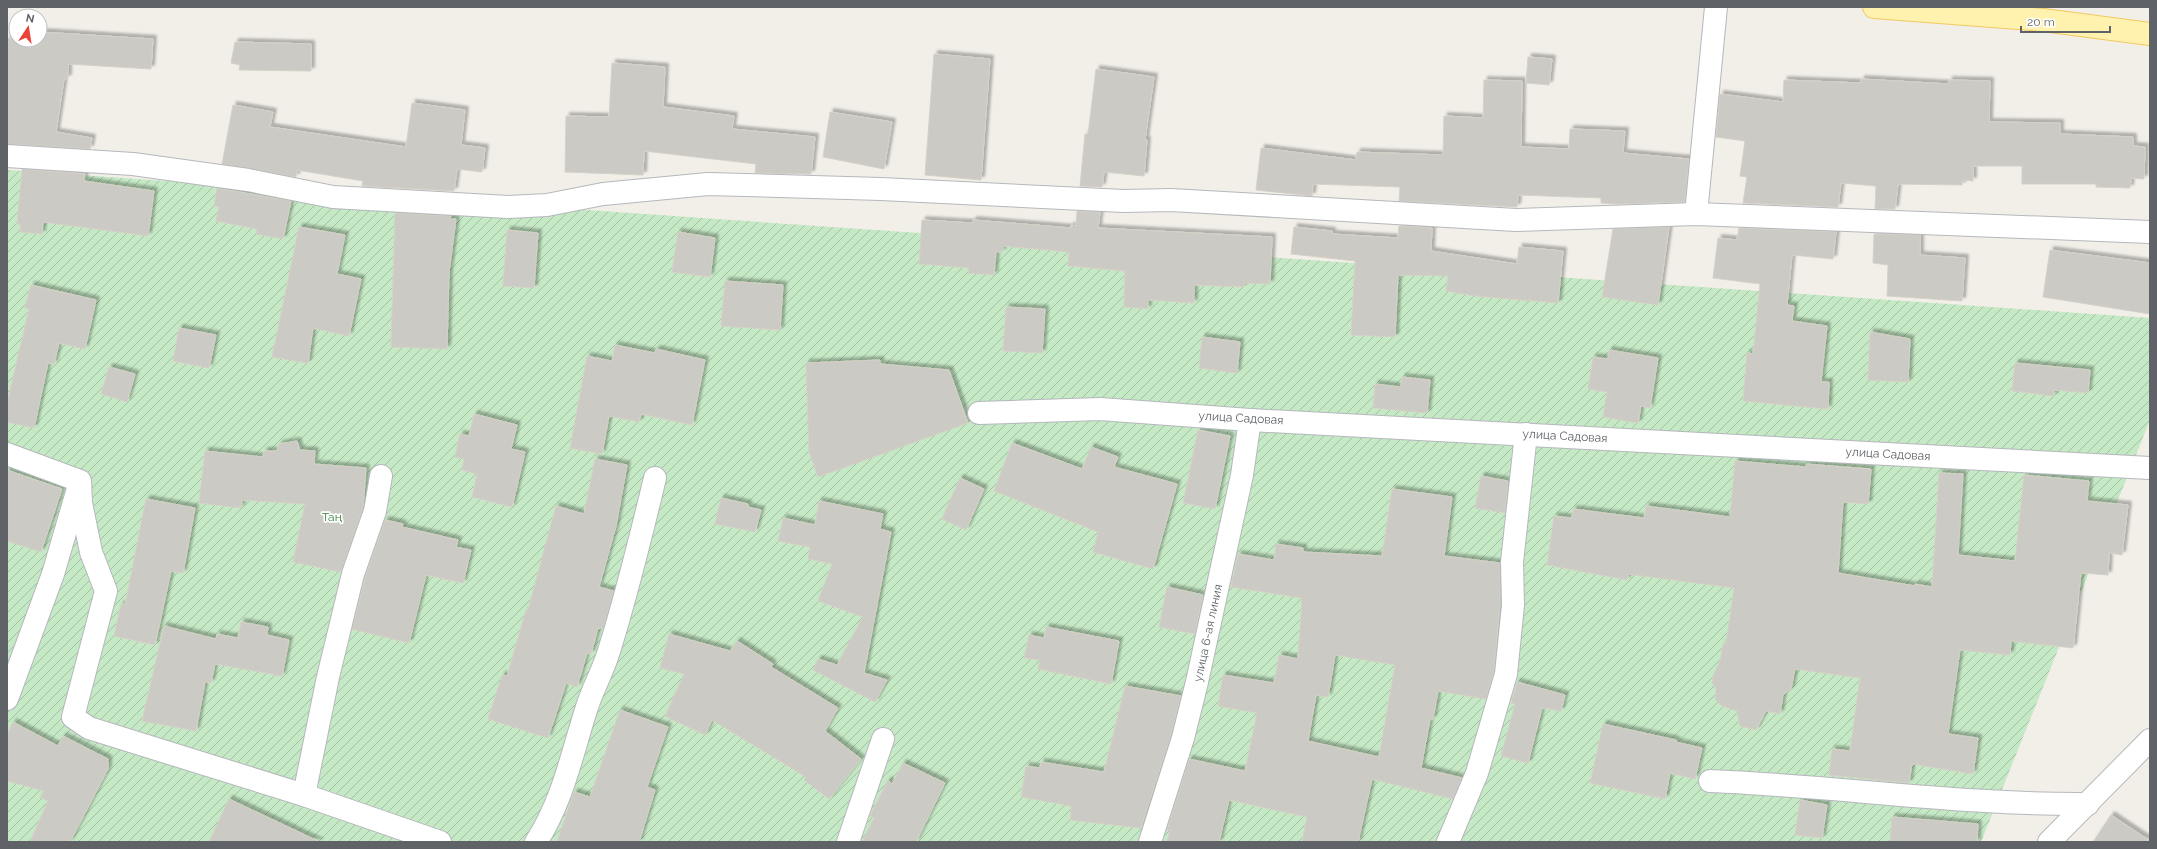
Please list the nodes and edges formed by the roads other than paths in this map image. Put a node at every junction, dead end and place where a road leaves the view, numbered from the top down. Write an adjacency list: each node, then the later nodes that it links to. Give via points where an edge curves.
1 (1716, 7): 5 (street)
2 (1874, 7): 3 (main road, via 2042,20)
3 (2150, 34)
4 (7, 156): 5 (street, via 133,164 248,180 333,197 508,207 547,205 603,194 708,184 881,189 1124,201 1171,200 1516,220)
5 (1696, 214): 6 (street)
6 (2150, 232)
7 (979, 413): 8 (street, улица Садовая, via 1100,408)
8 (1250, 420): 9 (street, улица Садовая); 24 (street, улица 6-ая линия, via 1242,475 1197,682 1183,738)
9 (1526, 434): 11 (street, улица Садовая); 25 (street, via 1512,562 1513,605 1506,674 1477,773)
10 (7, 454): 14 (street)
11 (2150, 468)
12 (381, 476): 19 (street, via 375,511 353,574 328,677)
13 (655, 478): 22 (street, via 609,650 586,707 567,773 548,823)
14 (80, 481): 15 (street, via 53,574); 19 (street, via 81,503 91,552 106,591 73,717 89,728)
15 (7, 699)
16 (883, 739): 23 (street)
17 (2150, 740): 20 (street)
18 (1710, 781): 20 (street, via 1785,784 2032,804)
19 (304, 795): 21 (street)
20 (2088, 804): 26 (street)
21 (438, 842)
22 (536, 842)
23 (848, 842)
24 (1150, 842)
25 (1448, 842)
26 (2049, 842)

